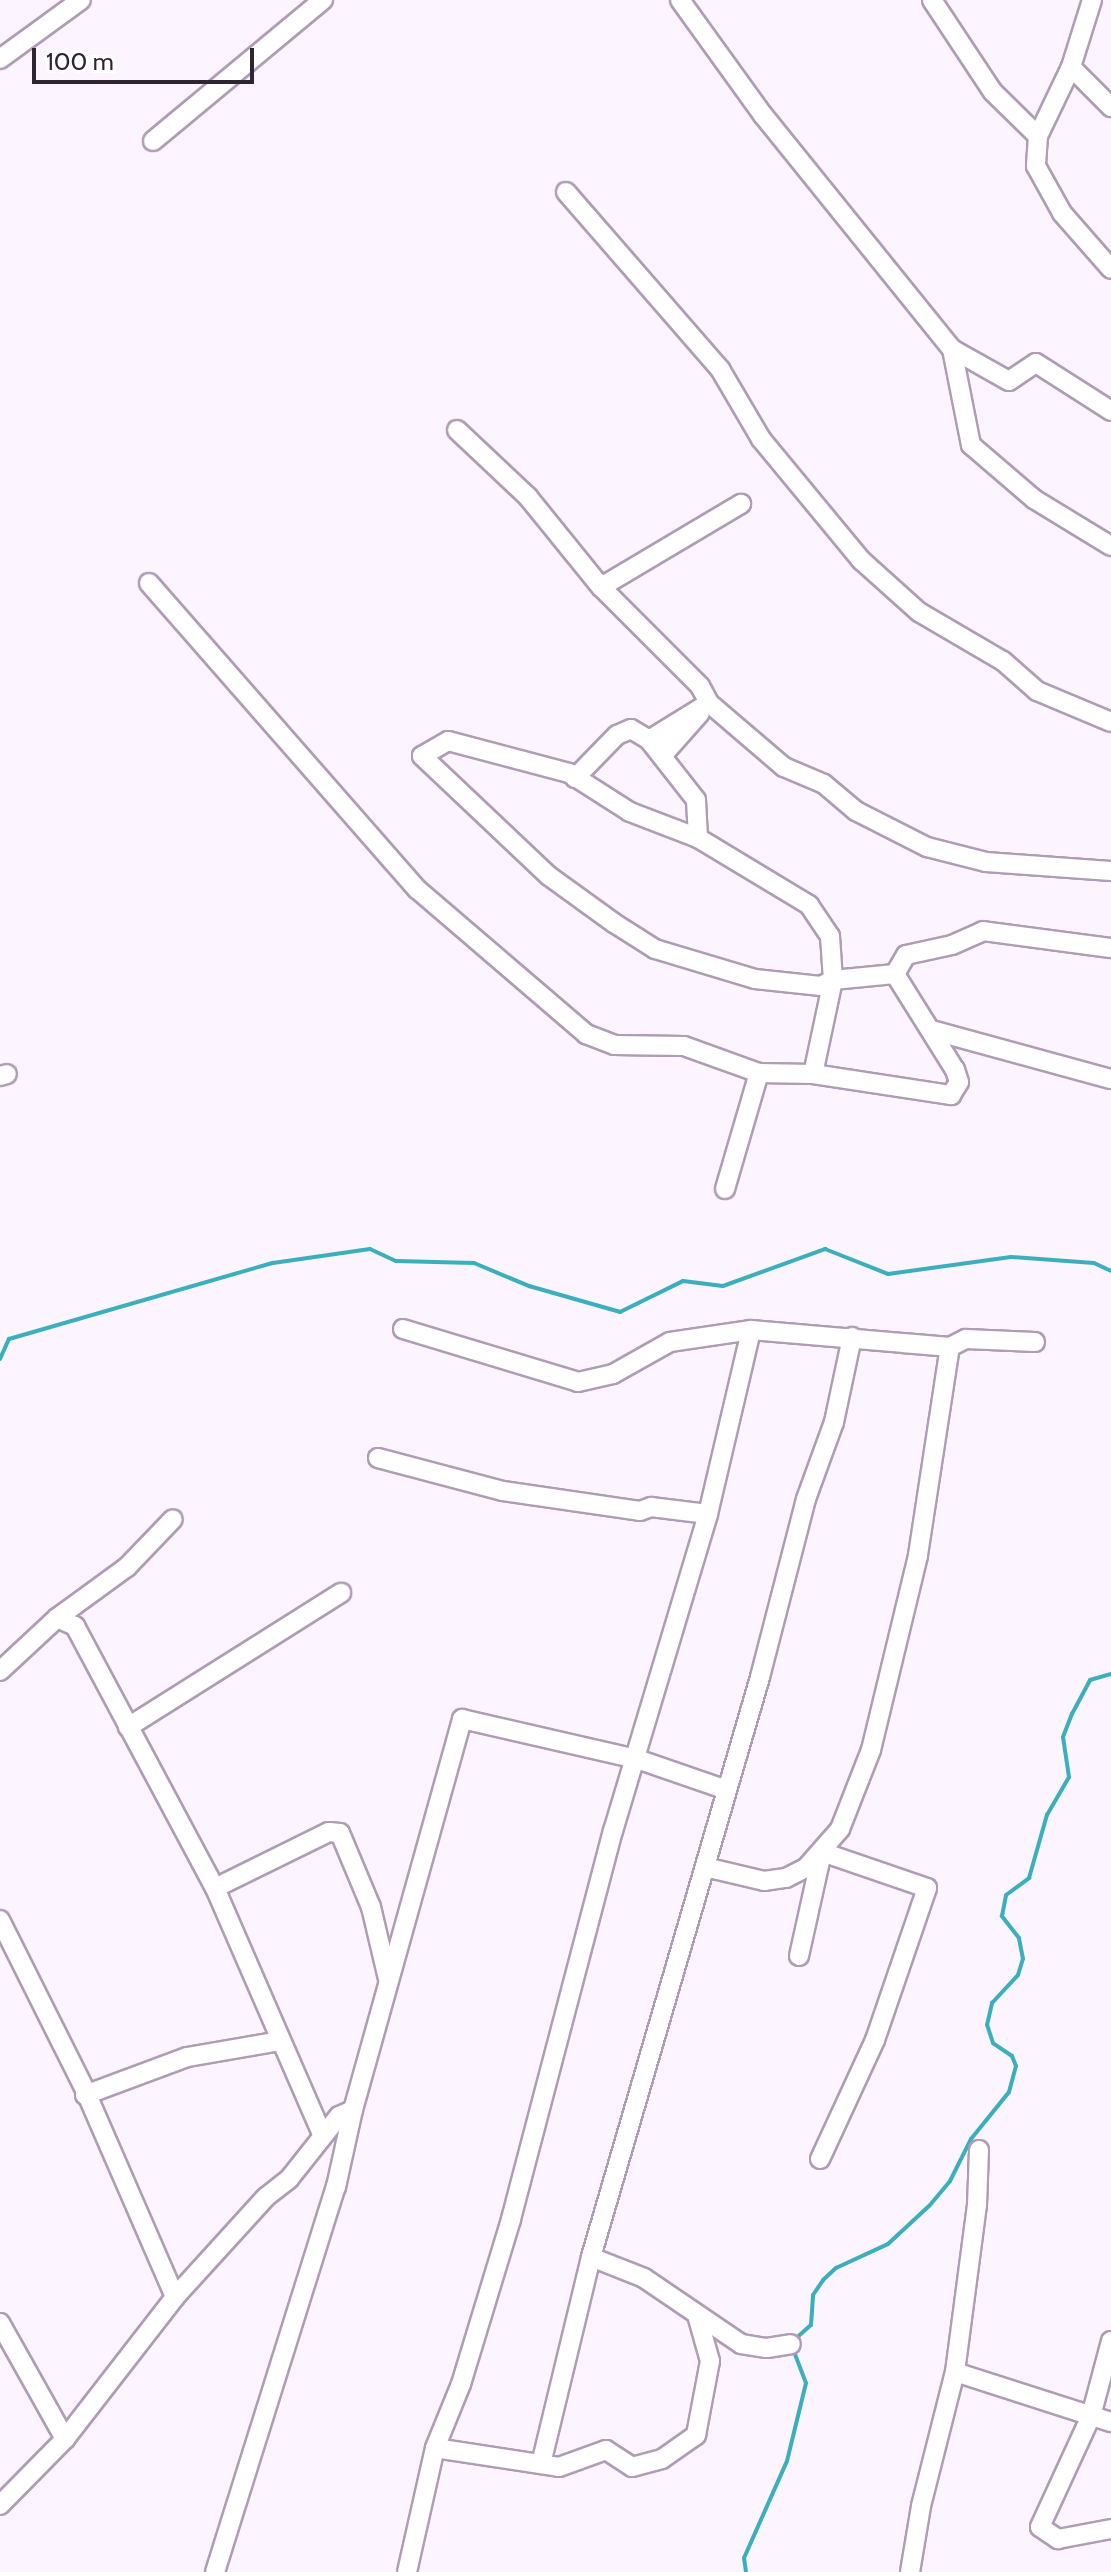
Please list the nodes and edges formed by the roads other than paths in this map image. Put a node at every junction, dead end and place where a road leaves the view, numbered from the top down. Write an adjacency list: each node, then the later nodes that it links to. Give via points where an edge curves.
1 (81, 0): 6 (street)
2 (323, 0): 10 (street)
3 (680, 0): 13 (street, via 763,115)
4 (932, 0): 9 (street, via 993,92)
5 (1092, 0): 7 (street)
6 (0, 59)
7 (1071, 67): 8 (street); 9 (street)
8 (1111, 107)
9 (1038, 136): 12 (street, via 1036,166 1047,191)
10 (153, 141)
11 (566, 192): 21 (street, via 720,369 761,439 861,560 919,612 1003,661 1037,691)
12 (1111, 269)
13 (952, 349): 14 (street, via 1009,381 1036,363); 17 (street, via 971,445 1034,499)
14 (1111, 411)
15 (457, 430): 19 (street, via 528,497)
16 (741, 504): 19 (street)
17 (1111, 546)
18 (149, 583): 31 (street, via 417,889 553,1008 586,1034 614,1045 684,1046)
19 (601, 587): 20 (street, via 700,686)
20 (709, 703): 22 (street); 23 (street); 26 (street, via 784,767 824,784 856,811 927,847 986,862)
21 (1111, 722)
22 (649, 740): 23 (street); 24 (street, via 631,729 617,735)
23 (662, 756): 25 (street, via 696,800)
24 (575, 778): 25 (street, via 630,812); 29 (street, via 448,741 422,756 549,876 655,949 779,985 821,986)
25 (698, 838): 29 (street, via 809,905 830,936)
26 (1111, 871)
27 (1111, 948): 28 (street, via 983,931 952,945 906,955)
28 (895, 974): 29 (street); 30 (street)
29 (833, 980): 32 (street)
30 (935, 1031): 32 (street, via 959,1082 951,1095); 33 (street)
31 (759, 1073): 32 (street); 34 (street)
32 (813, 1074)
33 (1111, 1079)
34 (725, 1189)
35 (403, 1329): 36 (street, via 578,1382 613,1374 670,1342)
36 (751, 1330): 37 (street); 41 (street)
37 (852, 1337): 39 (street); 48 (street, via 834,1422 806,1499)
38 (1035, 1342): 39 (street, via 966,1339)
39 (950, 1347): 49 (street, via 918,1555 871,1750 840,1829)
40 (378, 1458): 41 (street, via 503,1491 640,1511 651,1507)
41 (708, 1514): 47 (street)
42 (173, 1519): 44 (street, via 127,1567)
43 (341, 1593): 46 (street)
44 (57, 1618): 45 (street); 46 (street, via 75,1626)
45 (0, 1671)
46 (128, 1727): 51 (street)
47 (637, 1759): 48 (street); 54 (street, via 462,1719); 71 (street, via 613,1831 511,2219 461,2384)
48 (727, 1790): 50 (street)
49 (822, 1852): 50 (street, via 796,1874 776,1880); 53 (street); 60 (street, via 919,1882 927,1891 875,2040)
50 (705, 1867): 61 (street)
51 (215, 1888): 54 (street, via 329,1832 340,1833 371,1907); 55 (street)
52 (0, 1920): 56 (street)
53 (799, 1956)
54 (388, 1981): 57 (street)
55 (281, 2041): 56 (street, via 187,2057); 58 (street)
56 (85, 2095): 62 (street)
57 (353, 2110): 58 (street); 75 (street, via 336,2187)
58 (322, 2134): 62 (street, via 289,2179 266,2197)
59 (979, 2150): 67 (street)
60 (820, 2159)
61 (591, 2257): 63 (street, via 644,2278); 72 (street)
62 (175, 2297): 70 (street)
63 (697, 2315): 66 (street, via 741,2344); 72 (street, via 710,2361 696,2435 662,2459 632,2467 609,2450 567,2466)
64 (0, 2323): 70 (street)
65 (1111, 2341): 68 (street)
66 (791, 2344)
67 (955, 2372): 68 (street); 77 (street)
68 (1091, 2416): 69 (street); 74 (street, via 1040,2527 1058,2539)
69 (1111, 2422)
70 (65, 2439): 73 (street)
71 (435, 2448): 72 (street); 76 (street)
72 (541, 2464)
73 (0, 2505)
74 (1111, 2529)
75 (212, 2570)
76 (407, 2572)
77 (910, 2572)

